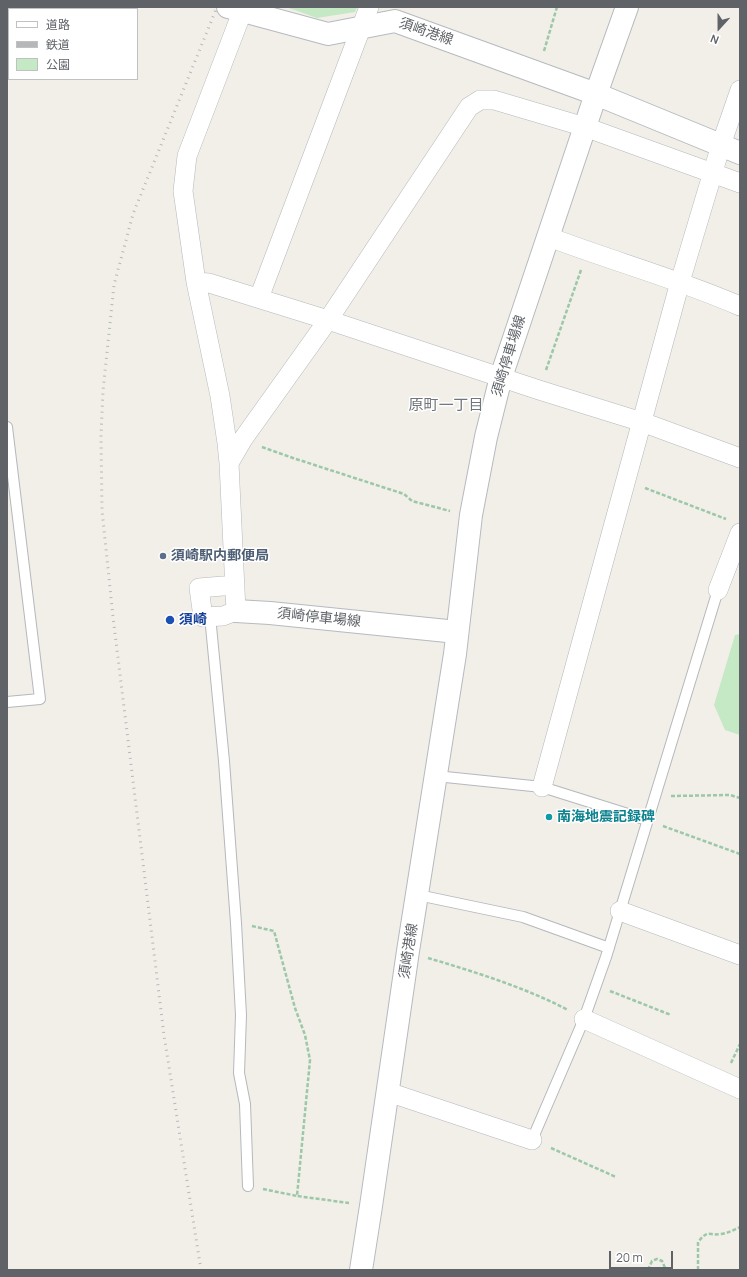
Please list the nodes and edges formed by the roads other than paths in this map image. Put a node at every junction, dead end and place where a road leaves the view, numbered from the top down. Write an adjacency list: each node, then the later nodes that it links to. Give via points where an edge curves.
1 (369, 7): 4 (street)
2 (627, 7): 6 (main road, 須崎停車場線)
3 (238, 9): 4 (main road, 須崎港線, via 328,34); 12 (street, via 187,156 183,190)
4 (361, 28): 6 (main road, 須崎港線, via 395,20); 14 (street)
5 (740, 90): 8 (street)
6 (596, 94): 7 (main road, 須崎停車場線); 8 (main road)
7 (585, 127): 9 (street); 11 (main road, 須崎停車場線); 16 (street, via 494,100 480,100 469,107)
8 (731, 150): 9 (street)
9 (713, 173): 10 (street); 13 (street)
10 (740, 183)
11 (548, 237): 13 (street); 17 (main road, 須崎停車場線)
12 (196, 282): 14 (street, via 209,283); 21 (street, via 220,396)
13 (680, 282): 15 (street); 18 (street)
14 (259, 298): 16 (street)
15 (740, 306)
16 (328, 320): 17 (street); 21 (street, via 244,439)
17 (501, 377): 18 (street); 27 (main road, 須崎停車場線, via 486,437 472,515)
18 (642, 422): 20 (street); 30 (street)
19 (7, 427): 28 (lane, via 40,699)
20 (740, 458)
21 (230, 463): 23 (street)
22 (736, 527): 24 (street)
23 (235, 585): 25 (street); 26 (street, via 199,588 203,617)
24 (718, 590): 31 (lane)
25 (236, 611): 26 (street, via 223,616); 27 (main road, 須崎停車場線)
26 (210, 616): 40 (lane, via 236,923 241,1015 239,1073 245,1104)
27 (457, 632): 29 (main road, 須崎港線)
28 (7, 702)
29 (436, 776): 30 (lane); 32 (main road, 須崎港線)
30 (542, 787): 31 (lane)
31 (647, 820): 33 (lane)
32 (418, 895): 34 (lane, via 523,917); 38 (main road, 須崎港線)
33 (620, 911): 34 (lane); 35 (street)
34 (609, 948): 36 (lane)
35 (740, 955)
36 (584, 1019): 37 (street); 39 (lane)
37 (740, 1089)
38 (388, 1092): 39 (street); 41 (main road, 須崎港線)
39 (532, 1140)
40 (248, 1186)
41 (361, 1270)

